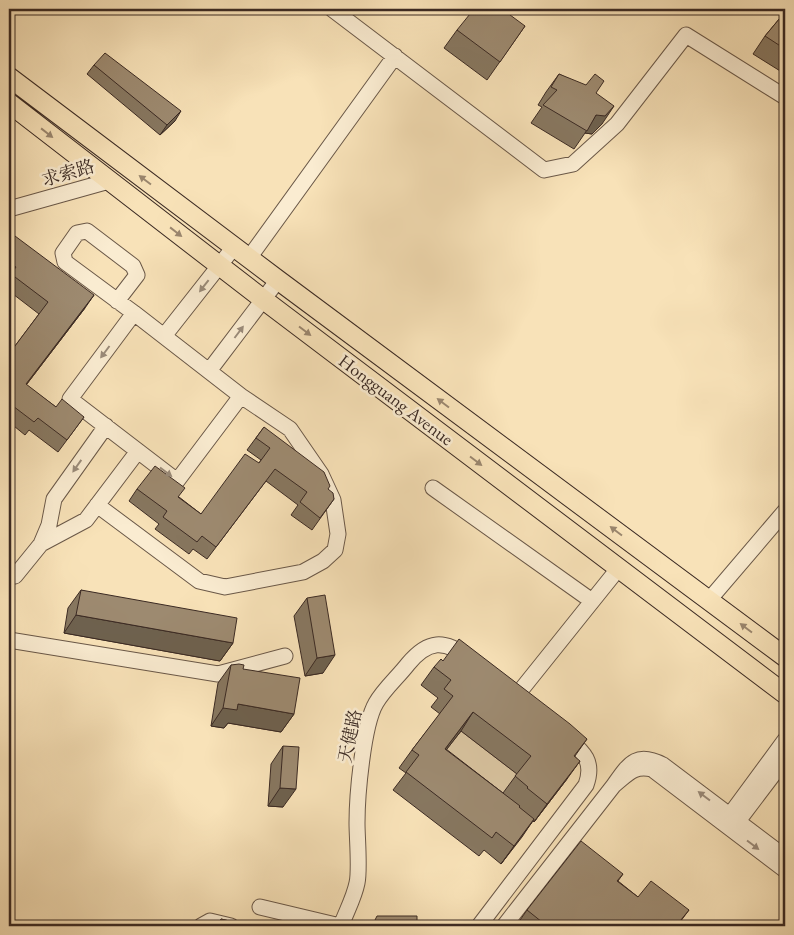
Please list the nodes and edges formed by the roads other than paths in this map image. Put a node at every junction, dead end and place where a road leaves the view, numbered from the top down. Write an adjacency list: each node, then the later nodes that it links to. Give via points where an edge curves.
1 (332, 9): 2 (street)
2 (395, 56): 4 (street, via 544,170 573,164 617,124 686,35); 9 (street)
3 (9, 77): 8 (main road, Hongguang Avenue, one-way to 3)
4 (785, 97)
5 (9, 103): 6 (main road, Hongguang Avenue, one-way to 6)
6 (108, 180): 7 (street, 求索路); 10 (main road, Hongguang Avenue, one-way to 10)
7 (9, 210)
8 (234, 247): 9 (main road, Hongguang Avenue); 10 (street)
9 (249, 258): 11 (main road, Hongguang Avenue)
10 (220, 266): 12 (main road, Hongguang Avenue); 15 (street, one-way to 15)
11 (278, 280): 12 (street); 28 (main road, Hongguang Avenue, one-way to 11)
12 (264, 300): 16 (street, one-way to 12); 26 (main road, Hongguang Avenue, one-way to 26)
13 (118, 301): 13 (street, via 65,262 63,253 78,233 87,231 133,266 137,275); 14 (street)
14 (134, 313): 15 (street); 18 (street, one-way to 18, via 70,399)
15 (164, 336): 16 (street)
16 (209, 371): 17 (street)
17 (241, 396): 19 (street, one-way to 17, via 177,481); 22 (street, via 290,429 321,474 333,500 338,534 335,550 323,561 303,572 225,587 199,581)
18 (106, 426): 19 (street); 21 (street, one-way to 21)
19 (138, 451): 22 (street)
20 (433, 488): 29 (street)
21 (54, 499): 24 (street, via 63,518); 25 (street)
22 (97, 505): 24 (street)
23 (785, 510): 28 (street)
24 (86, 520): 25 (street)
25 (40, 544): 27 (street)
26 (618, 569): 29 (street); 35 (main road, Hongguang Avenue)
27 (15, 576)
28 (709, 600): 32 (main road, Hongguang Avenue, one-way to 28)
29 (592, 601): 36 (street)
30 (9, 640): 31 (street, via 218,674)
31 (285, 656)
32 (785, 657)
33 (479, 666): 47 (street, 天健路, via 456,648 430,646 418,652 377,702 366,733 357,808 357,882)
34 (502, 684): 36 (street)
35 (785, 694)
36 (517, 695): 37 (street)
37 (531, 707)
38 (553, 726): 48 (street, via 586,757 589,766 586,785)
39 (785, 740): 41 (street)
40 (785, 759): 41 (street)
41 (731, 822): 42 (street); 43 (street, one-way to 43); 49 (street, via 663,765 649,759 631,762)
42 (785, 857)
43 (785, 870)
44 (260, 907): 47 (street)
45 (201, 926): 46 (street, via 210,921)
46 (231, 926)
47 (340, 926)
48 (479, 926)
49 (504, 926)

